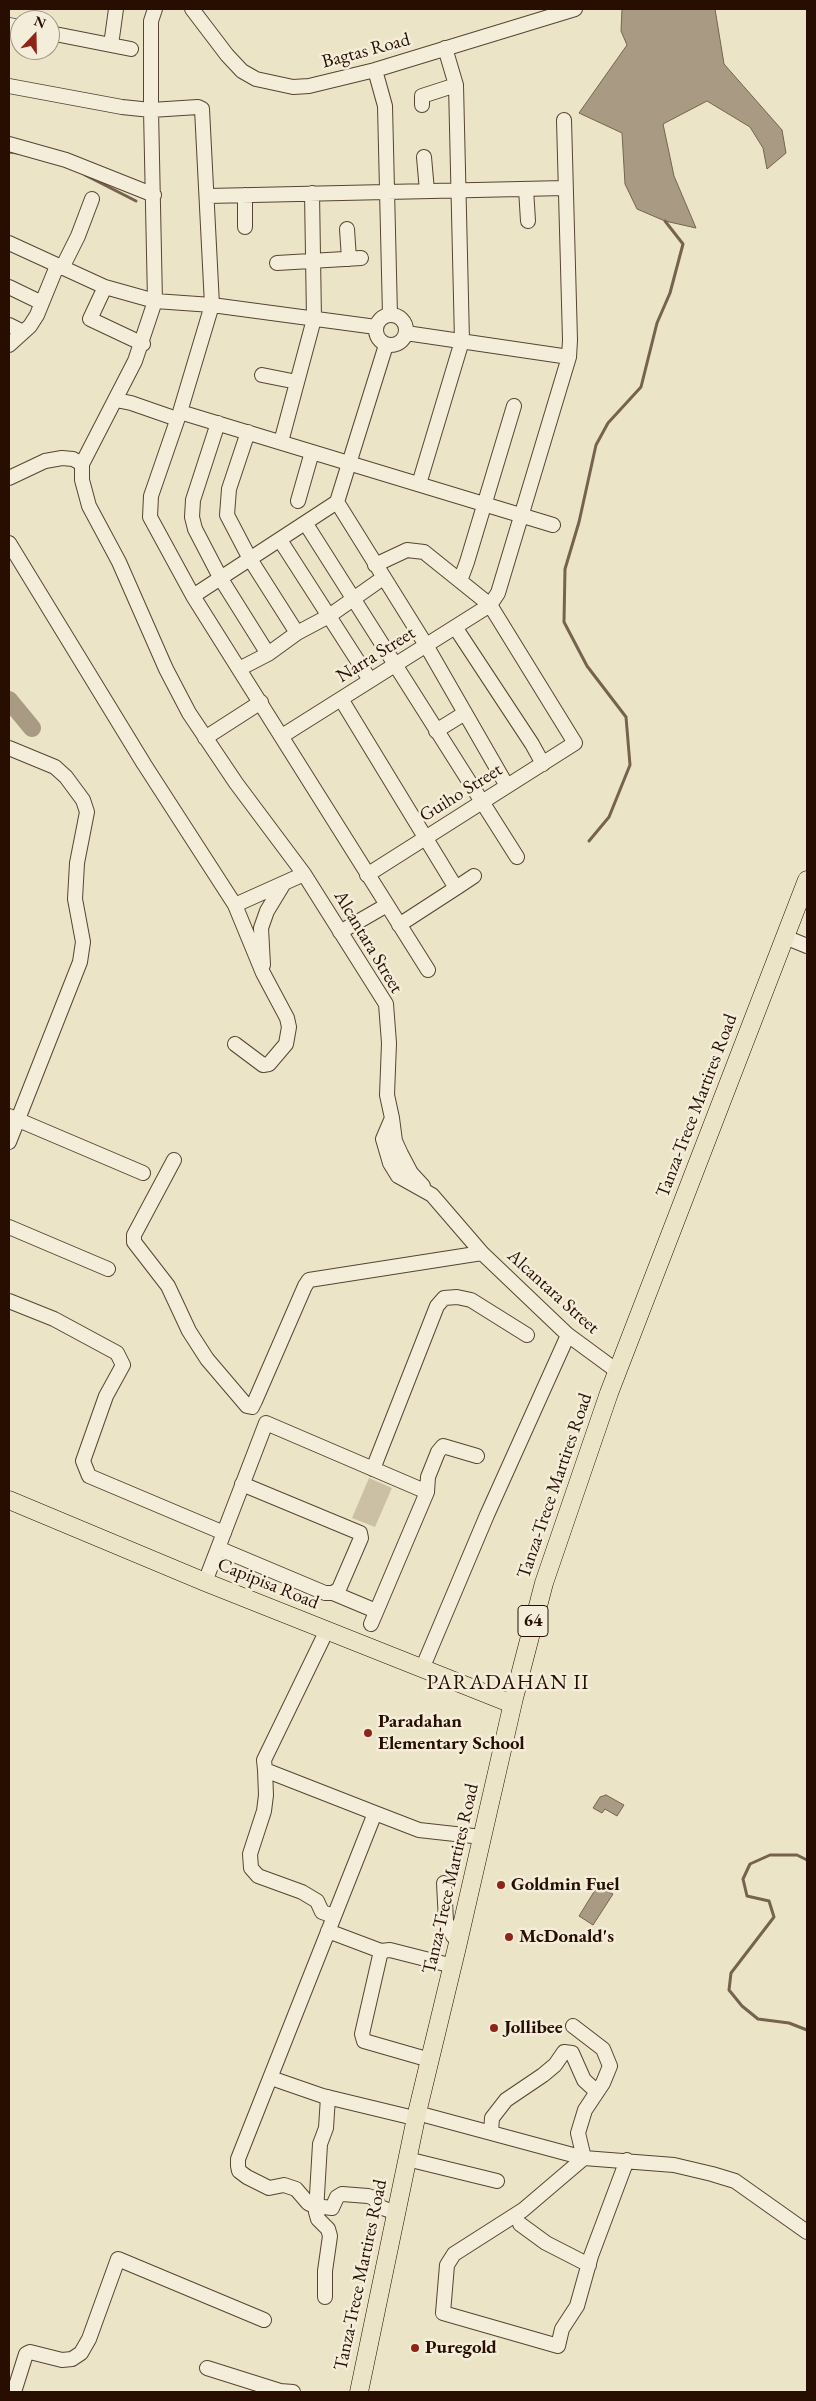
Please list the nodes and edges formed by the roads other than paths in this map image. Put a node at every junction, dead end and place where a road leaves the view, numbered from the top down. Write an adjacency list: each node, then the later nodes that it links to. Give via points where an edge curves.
1 (116, 9): 6 (street)
2 (155, 9): 13 (street, via 151,21)
3 (192, 9): 9 (street, Bagtas Road, via 227,55 242,71 256,79 300,86)
4 (575, 9): 7 (street, Bagtas Road)
5 (60, 35): 6 (street)
6 (111, 45): 8 (street)
7 (445, 48): 9 (street, Bagtas Road); 10 (street)
8 (130, 49)
9 (374, 70): 21 (street, via 385,106)
10 (456, 85): 12 (street, via 422,96); 20 (street)
11 (9, 86): 13 (street)
12 (422, 105)
13 (152, 110): 23 (street); 25 (street, via 202,109)
14 (564, 120): 17 (street)
15 (9, 144): 23 (street, via 66,160)
16 (424, 157): 19 (street)
17 (565, 188): 18 (street); 49 (street)
18 (526, 189): 20 (street); 27 (street)
19 (427, 191): 20 (street); 21 (street)
20 (459, 191): 45 (street)
21 (388, 192): 22 (street); 39 (street)
22 (312, 193): 24 (street); 31 (street)
23 (154, 194): 36 (street)
24 (245, 195): 25 (street); 28 (street)
25 (208, 196): 38 (street)
26 (92, 199): 33 (street, via 78,236)
27 (528, 221)
28 (245, 227)
29 (347, 229): 31 (street, via 355,259)
30 (9, 243): 33 (street)
31 (313, 261): 32 (street); 40 (street)
32 (277, 263)
33 (60, 267): 35 (street); 37 (street)
34 (9, 287): 37 (street)
35 (105, 287): 36 (street); 46 (street, via 90,319)
36 (156, 301): 38 (street); 46 (street)
37 (42, 303): 43 (street)
38 (212, 305): 40 (street); 54 (street)
39 (390, 315): 42 (street, via 381,319); 44 (street, via 402,321)
40 (314, 319): 42 (street); 51 (street)
41 (9, 325): 43 (street)
42 (376, 327): 48 (street, via 379,340)
43 (23, 332): 47 (street)
44 (406, 333): 45 (street); 48 (street, via 396,344)
45 (462, 341): 49 (street); 62 (street)
46 (143, 344): 52 (street)
47 (9, 345)
48 (386, 345): 59 (street)
49 (569, 356): 66 (street)
50 (262, 376): 51 (street)
51 (298, 382): 57 (street)
52 (116, 400): 54 (street); 60 (street)
53 (514, 406): 65 (street)
54 (178, 415): 55 (street); 76 (street, via 150,496 150,516)
55 (218, 424): 56 (street); 74 (street, via 192,508 195,529)
56 (248, 432): 57 (street); 71 (street, via 226,506 227,515)
57 (281, 442): 58 (street)
58 (312, 452): 59 (street); 63 (street)
59 (350, 463): 62 (street); 64 (street)
60 (82, 464): 61 (street, via 73,458 45,461); 92 (street, Alcantara Street, via 82,480 89,506 119,562 166,669)
61 (9, 478)
62 (419, 484): 65 (street)
63 (298, 501)
64 (337, 502): 67 (street); 72 (street)
65 (485, 504): 66 (street); 75 (street)
66 (521, 515): 68 (street); 78 (street, via 498,593)
67 (306, 524): 69 (street); 77 (street)
68 (553, 524)
69 (280, 540): 71 (street); 79 (street)
70 (9, 544): 105 (street)
71 (250, 559): 74 (street); 81 (street)
72 (375, 565): 73 (street); 75 (street, via 407,550 414,550 424,552)
73 (382, 578): 77 (street); 82 (street)
74 (221, 579): 76 (street); 83 (street)
75 (460, 581): 78 (street)
76 (193, 596): 85 (street)
77 (354, 598): 79 (street); 84 (street)
78 (490, 605): 80 (street, Narra Street); 94 (street, Guiho Street, via 575,743)
79 (329, 616): 81 (street); 86 (street)
80 (455, 627): 82 (street, Narra Street); 94 (street)
81 (297, 633): 83 (street)
82 (426, 645): 84 (street, Narra Street); 89 (street)
83 (268, 654): 85 (street)
84 (394, 665): 86 (street, Narra Street); 90 (street)
85 (239, 669): 88 (street)
86 (370, 680): 87 (street, Narra Street)
87 (341, 699): 91 (street, Narra Street); 97 (street)
88 (260, 702): 91 (street); 92 (street)
89 (466, 713): 90 (street); 95 (street)
90 (436, 731): 96 (street)
91 (282, 736): 100 (street)
92 (205, 738): 99 (street, Alcantara Street)
93 (9, 748): 114 (street, via 55,767 83,800 86,812 76,863 75,899 83,942 80,962)
94 (543, 764): 95 (street, Guiho Street)
95 (507, 786): 96 (street, Guiho Street)
96 (481, 803): 97 (street, Guiho Street); 98 (street)
97 (425, 838): 100 (street, Guiho Street); 104 (street)
98 (517, 857)
99 (304, 874): 103 (street); 108 (street, Alcantara Street)
100 (368, 875): 106 (street)
101 (474, 876): 104 (street)
102 (807, 880): 109 (main road, Tanza-Trece Martires Road / 64)
103 (284, 883): 105 (street); 112 (street, via 261,928)
104 (456, 888): 107 (street)
105 (235, 905): 112 (street)
106 (387, 905): 107 (street); 108 (street)
107 (399, 925): 111 (street)
108 (340, 932): 119 (street, Alcantara Street, via 386,1004 389,1043 387,1095 392,1118 383,1140 390,1163 398,1176 432,1195)
109 (785, 937): 110 (street); 124 (main road, Tanza-Trece Martires Road / 64)
110 (807, 946)
111 (428, 970)
112 (263, 974): 113 (street, via 287,1018 286,1044 266,1065)
113 (235, 1044)
114 (14, 1118): 115 (street); 117 (street)
115 (9, 1142)
116 (174, 1160): 119 (street, via 134,1235 134,1242 168,1286 189,1331 207,1359 247,1406 252,1407 309,1280)
117 (143, 1173)
118 (9, 1227): 120 (street)
119 (482, 1253): 123 (street, Alcantara Street)
120 (108, 1269)
121 (9, 1301): 130 (street, via 54,1319 118,1353 123,1366 106,1396 83,1461 89,1476)
122 (527, 1335): 126 (street, via 471,1300 444,1298 437,1306)
123 (568, 1335): 124 (street, Alcantara Street); 137 (street)
124 (617, 1371): 138 (main road, Tanza-Trece Martires Road / 64, via 544,1583)
125 (478, 1456): 128 (street, via 443,1446 428,1477)
126 (372, 1469): 127 (street, via 266,1423); 128 (street)
127 (242, 1484): 130 (street); 133 (street, via 360,1533 361,1538 340,1589)
128 (427, 1492): 134 (street)
129 (9, 1500): 132 (main road, Capipisa Road)
130 (224, 1533): 131 (street)
131 (218, 1548): 132 (street); 133 (street, via 326,1594)
132 (205, 1582): 136 (main road, Capipisa Road)
133 (333, 1593): 134 (street)
134 (376, 1611): 135 (street)
135 (370, 1624)
136 (327, 1630): 137 (main road, Capipisa Road); 139 (street, via 264,1760)
137 (422, 1668): 138 (main road, Capipisa Road)
138 (512, 1704): 141 (main road, Tanza-Trece Martires Road / 64)
139 (265, 1770): 140 (street); 143 (street, via 264,1811 250,1854 252,1868 258,1876 302,1892 317,1901 322,1912)
140 (375, 1814): 141 (street, via 419,1830); 143 (street)
141 (482, 1837): 145 (main road, Tanza-Trece Martires Road / 64)
142 (444, 1883): 145 (street, via 446,1921)
143 (334, 1916): 144 (street)
144 (328, 1931): 146 (street); 150 (street)
145 (459, 1941): 147 (main road, Tanza-Trece Martires Road / 64)
146 (381, 1951): 147 (street, via 390,1950); 149 (street, via 362,2034 364,2041)
147 (453, 1966): 149 (main road, Tanza-Trece Martires Road / 64)
148 (573, 2026): 151 (street, via 602,2049 610,2066)
149 (430, 2060): 153 (main road, Tanza-Trece Martires Road / 64)
150 (271, 2078): 152 (street); 159 (street, via 238,2159 239,2171 269,2188 284,2185 296,2189 308,2203)
151 (597, 2092): 154 (street, via 584,2080 572,2053 564,2052 543,2075 506,2100 492,2118); 155 (street, via 584,2110 578,2133)
152 (328, 2097): 153 (street, via 410,2116); 159 (street, via 326,2128 319,2151)
153 (417, 2113): 154 (street); 156 (main road, Tanza-Trece Martires Road / 64)
154 (491, 2132): 155 (street)
155 (584, 2158): 157 (street); 163 (street, via 523,2210 454,2254 447,2265 443,2313 558,2346 562,2329 577,2306)
156 (407, 2159): 158 (street); 160 (main road, Tanza-Trece Martires Road / 64)
157 (627, 2160): 162 (street, via 674,2165 735,2181); 163 (street)
158 (497, 2181)
159 (317, 2206): 160 (street, via 332,2208 342,2194 368,2196 374,2198 380,2207); 164 (street, via 316,2217 328,2229 330,2236)
160 (396, 2213): 169 (main road, Tanza-Trece Martires Road / 64)
161 (520, 2224): 163 (street, via 546,2243)
162 (807, 2232)
163 (589, 2265)
164 (325, 2297)
165 (264, 2320): 167 (street, via 118,2258 81,2353 72,2359 62,2360 30,2352 26,2354)
166 (207, 2368): 168 (street, via 280,2391)
167 (14, 2392)
168 (293, 2392)
169 (359, 2392)

